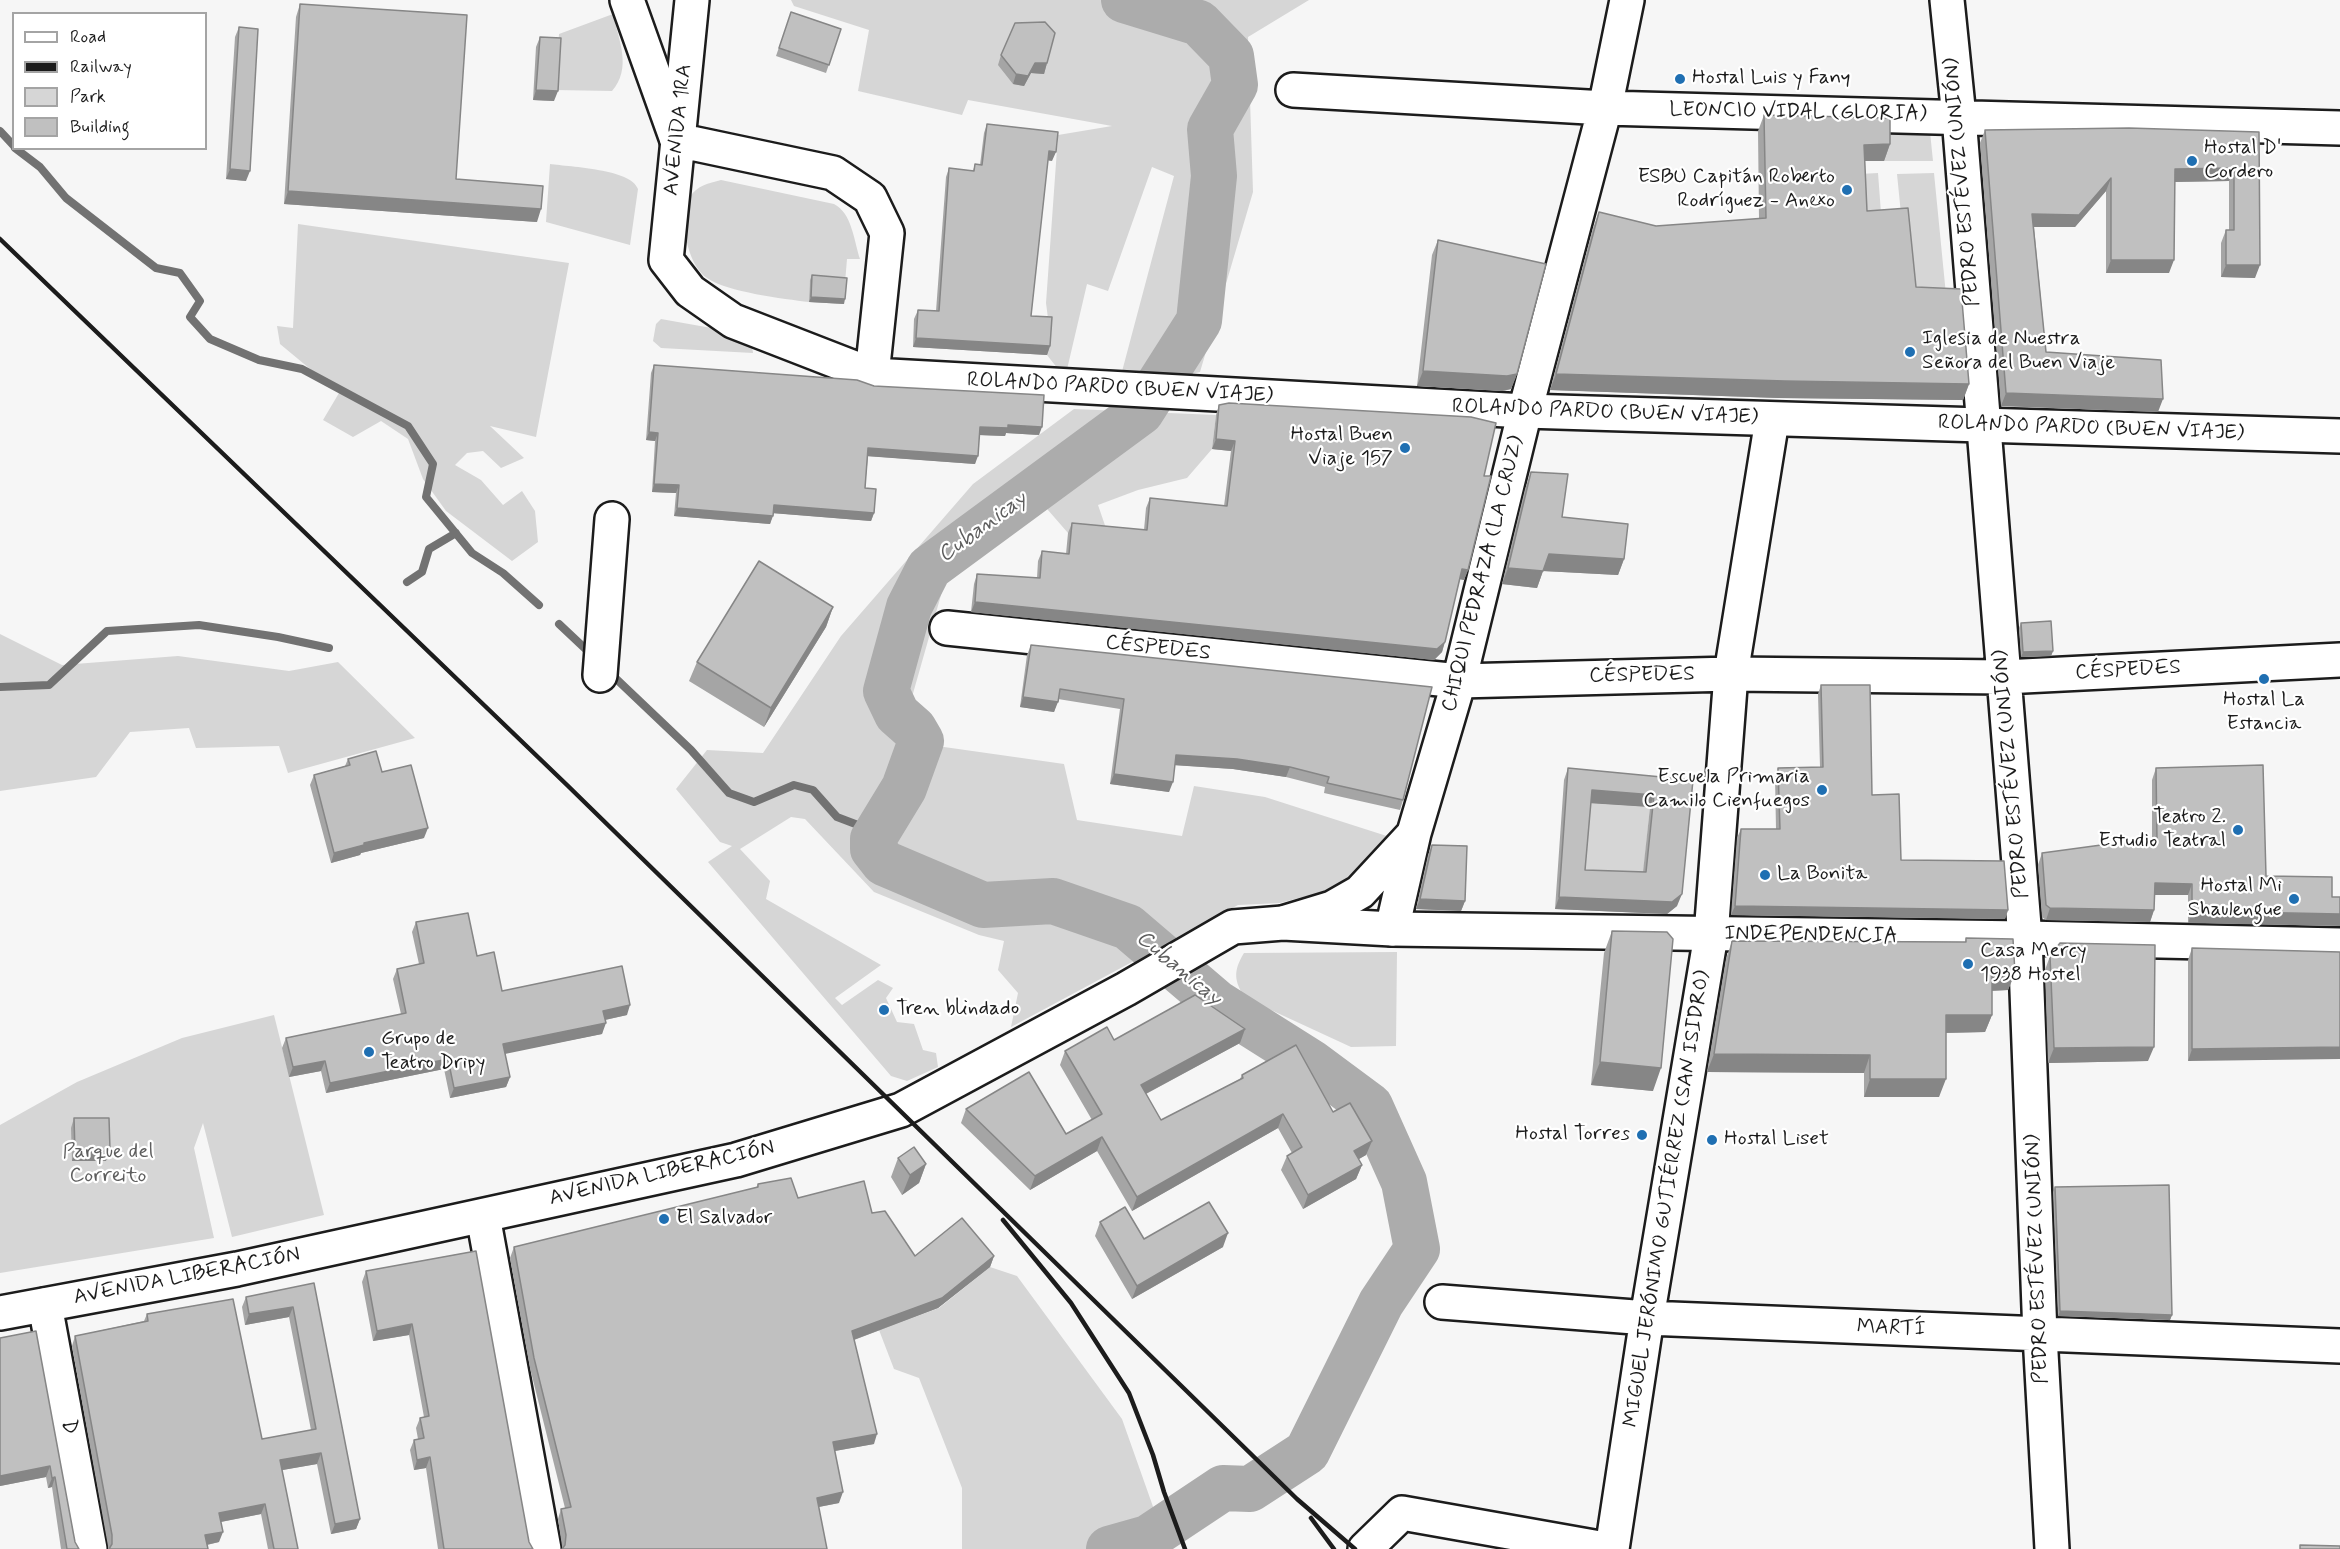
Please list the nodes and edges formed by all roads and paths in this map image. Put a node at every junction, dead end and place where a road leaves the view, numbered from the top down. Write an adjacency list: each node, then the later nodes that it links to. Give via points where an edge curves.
1 (627, 0): 9 (street)
2 (692, 0): 9 (street, AVENIDA 1RA)
3 (1627, 0): 6 (street, CHIQUI PEDRAZA (LA CRUZ))
4 (1947, 0): 7 (street, PEDRO ESTÉVEZ (UNIÓN))
5 (1293, 90): 6 (street, LEONCIO VIDAL (GLORIA))
6 (1605, 108): 7 (street, LEONCIO VIDAL (GLORIA)); 12 (street, CHIQUI PEDRAZA (LA CRUZ))
7 (1959, 117): 8 (street, LEONCIO VIDAL (GLORIA)); 14 (street, PEDRO ESTÉVEZ (UNIÓN))
8 (2340, 128)
9 (677, 140): 10 (street, AVENIDA 1RA); 11 (street, via 833,173 870,198 887,233)
10 (666, 260): 11 (street, ROLANDO PARDO (BUEN VIAJE), via 690,291 734,321)
11 (872, 375): 12 (street, ROLANDO PARDO (BUEN VIAJE))
12 (1525, 411): 13 (street, ROLANDO PARDO (BUEN VIAJE)); 22 (street, CHIQUI PEDRAZA (LA CRUZ))
13 (1772, 420): 14 (street, ROLANDO PARDO (BUEN VIAJE)); 20 (street, MIGUEL JERÓNIMO GUTIÉRREZ (SAN ISIDRO))
14 (1984, 425): 15 (street, ROLANDO PARDO (BUEN VIAJE)); 21 (street, PEDRO ESTÉVEZ (UNIÓN))
15 (2340, 436)
16 (612, 519): 19 (street)
17 (947, 628): 22 (street, CÉSPEDES)
18 (2340, 660): 21 (street, CÉSPEDES)
19 (601, 662)
20 (1731, 674): 21 (street, CÉSPEDES); 22 (street, CÉSPEDES); 26 (street, MIGUEL JERÓNIMO GUTIÉRREZ (SAN ISIDRO))
21 (2004, 677): 27 (street, PEDRO ESTÉVEZ (UNIÓN))
22 (1459, 681): 23 (street, CHIQUI PEDRAZA (LA CRUZ))
23 (1414, 833): 24 (street, CHIQUI PEDRAZA (LA CRUZ), via 1360,892 1332,908); 25 (street, CHIQUI PEDRAZA (LA CRUZ))
24 (1283, 923): 25 (street, INDEPENDENCIA); 29 (street, AVENIDA LIBERACIÓN, via 1233,927 901,1110 736,1160)
25 (1392, 929): 26 (street, INDEPENDENCIA)
26 (1711, 935): 27 (street, INDEPENDENCIA); 33 (street, MIGUEL JERÓNIMO GUTIÉRREZ (SAN ISIDRO))
27 (2025, 938): 28 (street, INDEPENDENCIA); 34 (street, PEDRO ESTÉVEZ (UNIÓN))
28 (2340, 945)
29 (483, 1216): 31 (street, AVENIDA LIBERACIÓN); 37 (street)
30 (1442, 1302): 33 (street, MARTÍ)
31 (45, 1305): 32 (street, AVENIDA LIBERACIÓN); 36 (street, D)
32 (0, 1313)
33 (1647, 1318): 34 (street, MARTÍ); 40 (street, MIGUEL JERÓNIMO GUTIÉRREZ (SAN ISIDRO))
34 (2040, 1335): 35 (street, MARTÍ); 41 (street, PEDRO ESTÉVEZ (UNIÓN))
35 (2340, 1346)
36 (90, 1549)
37 (544, 1549)
38 (1365, 1549): 39 (street, via 1402,1513)
39 (1605, 1549)
40 (1612, 1549)
41 (2052, 1549)

